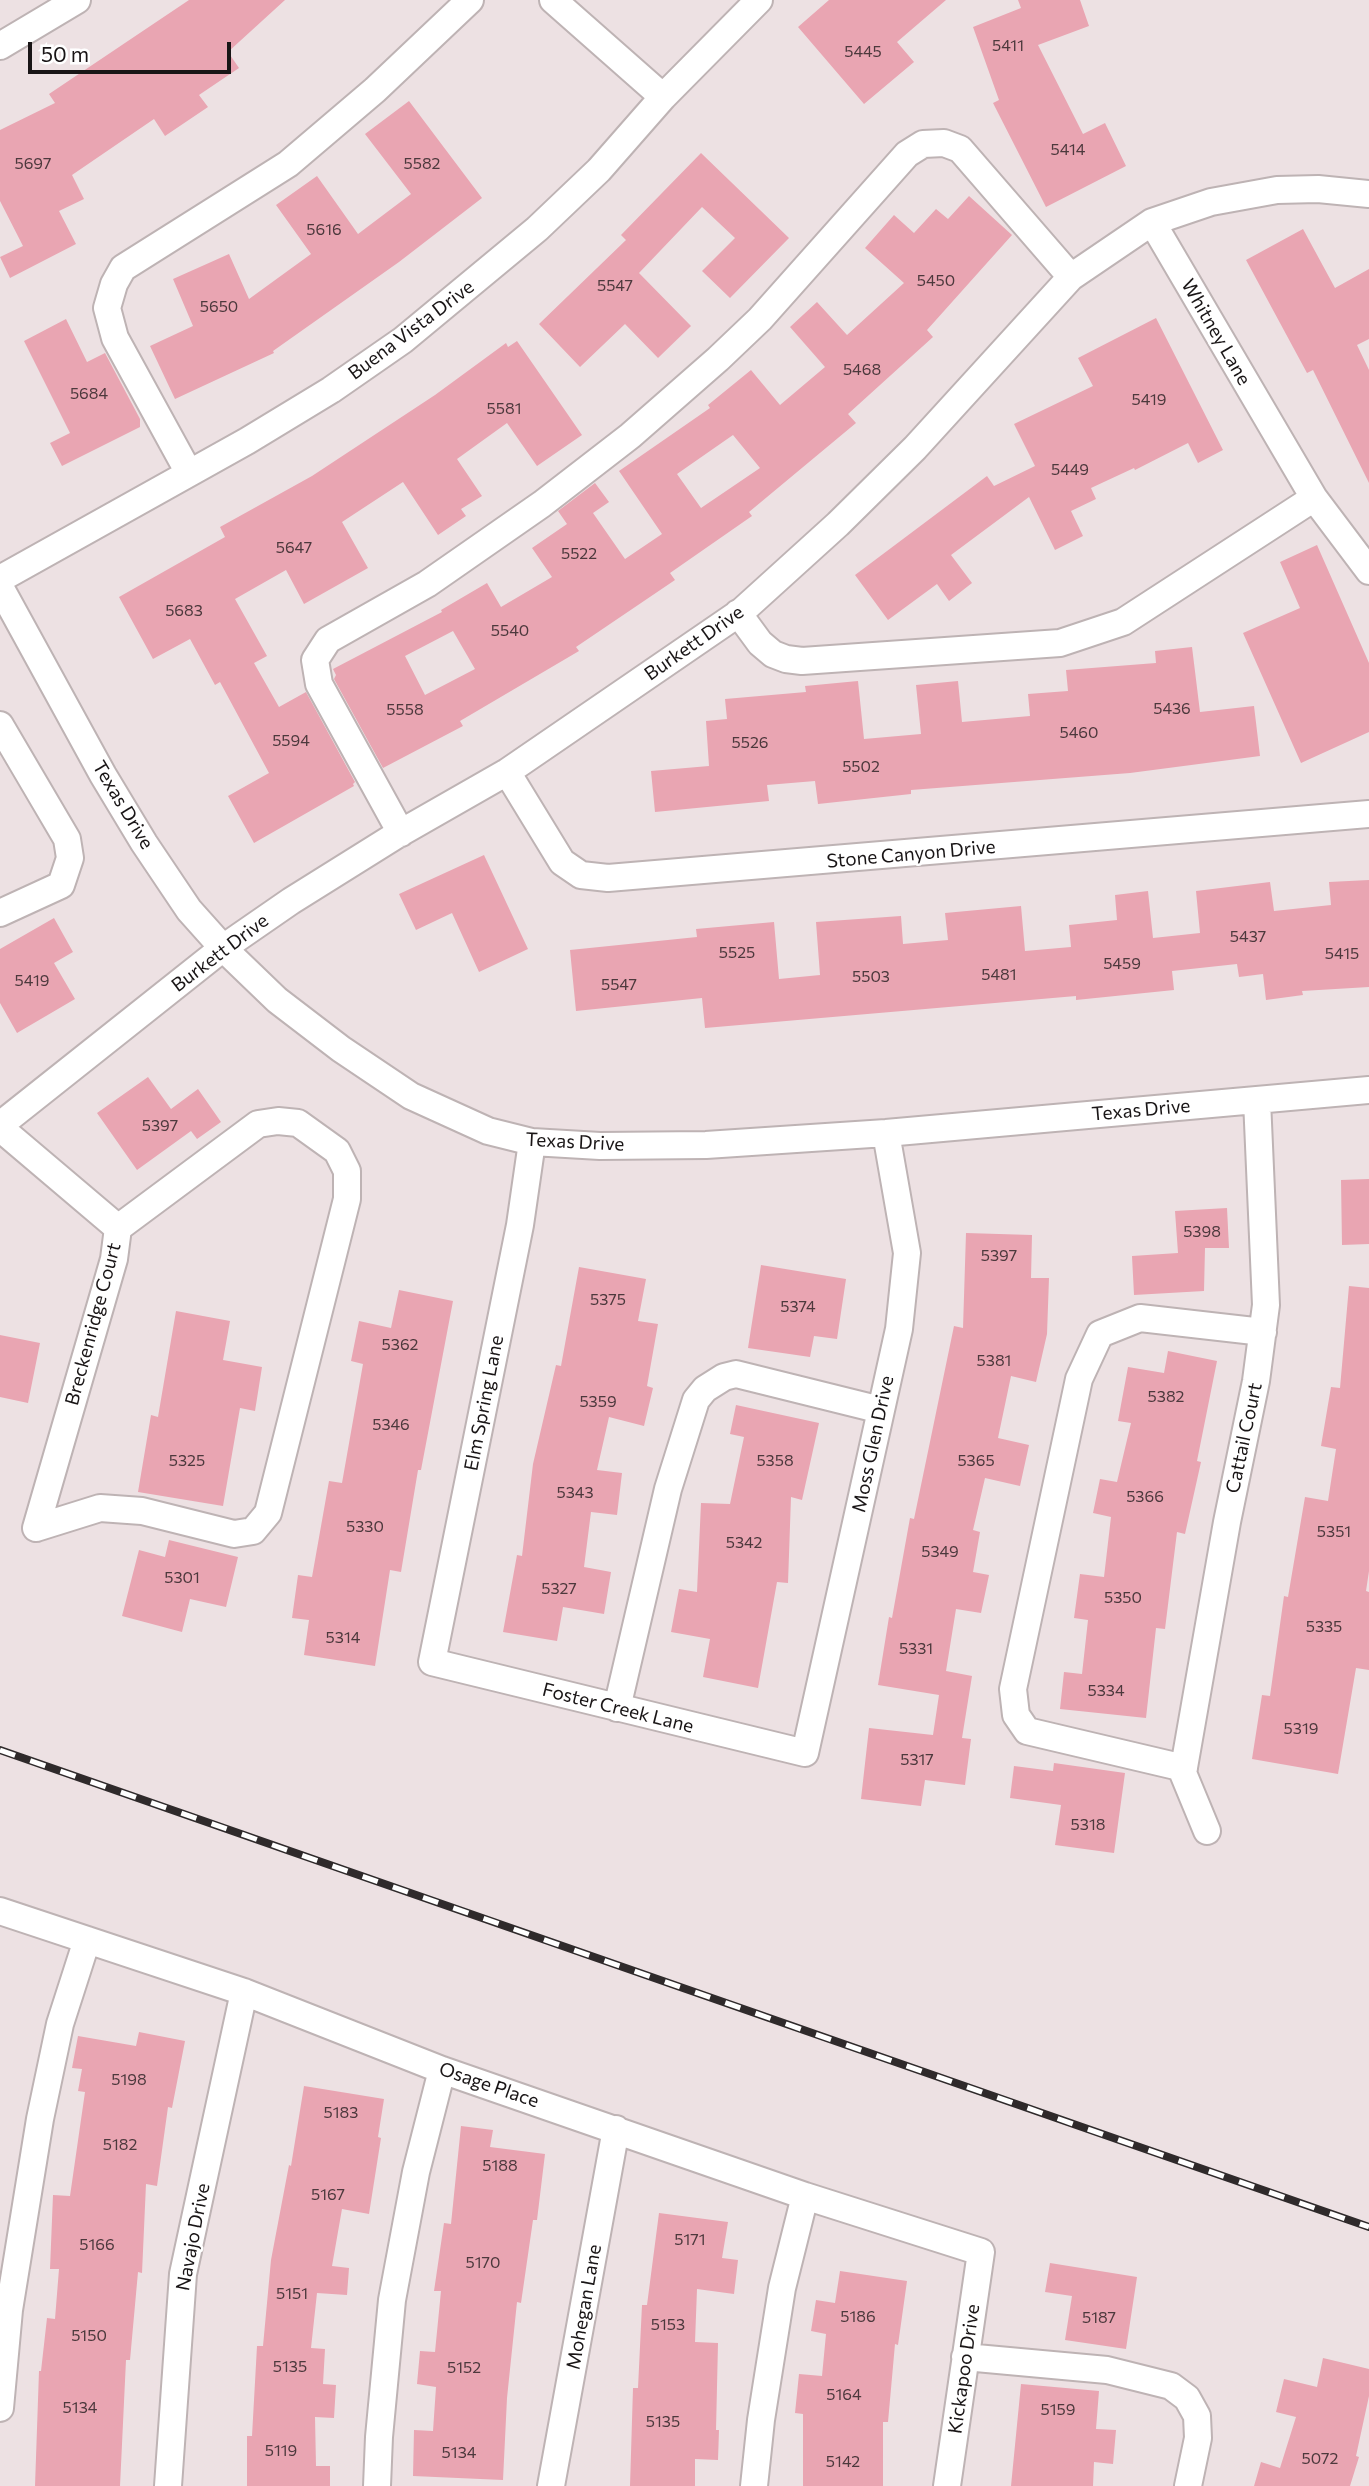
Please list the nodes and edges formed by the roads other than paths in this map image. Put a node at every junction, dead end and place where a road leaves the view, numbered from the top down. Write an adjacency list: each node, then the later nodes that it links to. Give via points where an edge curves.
1 (77, 0): 5 (street)
2 (470, 0): 10 (street, via 288,164 123,268 118,276 107,308 115,338)
3 (553, 0): 6 (street)
4 (759, 0): 6 (street, Buena Vista Drive)
5 (0, 46)
6 (663, 97): 10 (street, Buena Vista Drive, via 537,229 403,340 331,390)
7 (1369, 194): 8 (street, Burkett Drive, via 1277,190 1211,202)
8 (1152, 222): 9 (street, Burkett Drive); 11 (street, Whitney Lane)
9 (1070, 277): 15 (street, Burkett Drive, via 915,448); 19 (street, via 960,149 944,143 923,144 907,154 760,319 630,436 427,584 328,640 316,660 319,684)
10 (189, 474): 13 (street, Buena Vista Drive)
11 (1314, 498): 12 (street, Whitney Lane); 15 (street, via 1123,622 1060,643 802,661 773,654)
12 (1369, 571)
13 (0, 579)
14 (0, 587): 21 (street, Texas Drive, via 144,843 189,910)
15 (738, 613): 17 (street, Burkett Drive)
16 (0, 725): 20 (street, via 67,839 70,858 61,885)
17 (507, 772): 18 (street, Stone Canyon Drive, via 562,862 581,875 608,878); 19 (street, Burkett Drive)
18 (1369, 814)
19 (401, 832): 21 (street, Burkett Drive)
20 (0, 914)
21 (223, 948): 24 (street, Burkett Drive); 26 (street, Texas Drive, via 277,1000 411,1096 488,1132)
22 (1369, 1090): 23 (street, Texas Drive)
23 (1257, 1100): 25 (street, Texas Drive); 28 (street, Cattail Court, via 1266,1305)
24 (0, 1127): 27 (street, Breckenridge Court)
25 (886, 1133): 26 (street, Texas Drive, via 706,1145); 29 (street, Moss Glen Drive, via 907,1253 899,1329)
26 (532, 1142): 30 (street, Elm Spring Lane)
27 (118, 1228): 27 (street, Breckenridge Court, via 114,1259 36,1528 100,1508 142,1511 234,1534 253,1531 268,1513 347,1199 347,1171 337,1151 298,1123 258,1125)
28 (1263, 1332): 33 (street, Cattail Court); 33 (street, via 1140,1318 1100,1334 1079,1378 1013,1689 1016,1714 1027,1731)
29 (881, 1410): 31 (street, via 736,1374 705,1389 696,1400 668,1489); 32 (street, Moss Glen Drive)
30 (432, 1662): 31 (street, Foster Creek Lane)
31 (617, 1708): 32 (street, Foster Creek Lane)
32 (805, 1753)
33 (1184, 1771): 34 (street)
34 (1207, 1831)
35 (0, 1910): 36 (street, Osage Place)
36 (87, 1940): 37 (street, Osage Place); 43 (street, via 60,2024 40,2119 9,2310)
37 (244, 1992): 38 (street, Osage Place); 44 (street, Navajo Drive, via 183,2274)
38 (442, 2070): 39 (street, Osage Place); 45 (street, via 416,2172 392,2300)
39 (616, 2129): 40 (street, Osage Place); 46 (street, Mohegan Lane)
40 (805, 2196): 41 (street, Osage Place); 47 (street, via 782,2288)
41 (981, 2252): 42 (street, Kickapoo Drive)
42 (965, 2357): 48 (street, Kickapoo Drive); 49 (street, via 1107,2370 1171,2386 1187,2398 1197,2416 1198,2438)
43 (0, 2408)
44 (168, 2486)
45 (377, 2486)
46 (551, 2486)
47 (754, 2486)
48 (947, 2486)
49 (1188, 2486)

